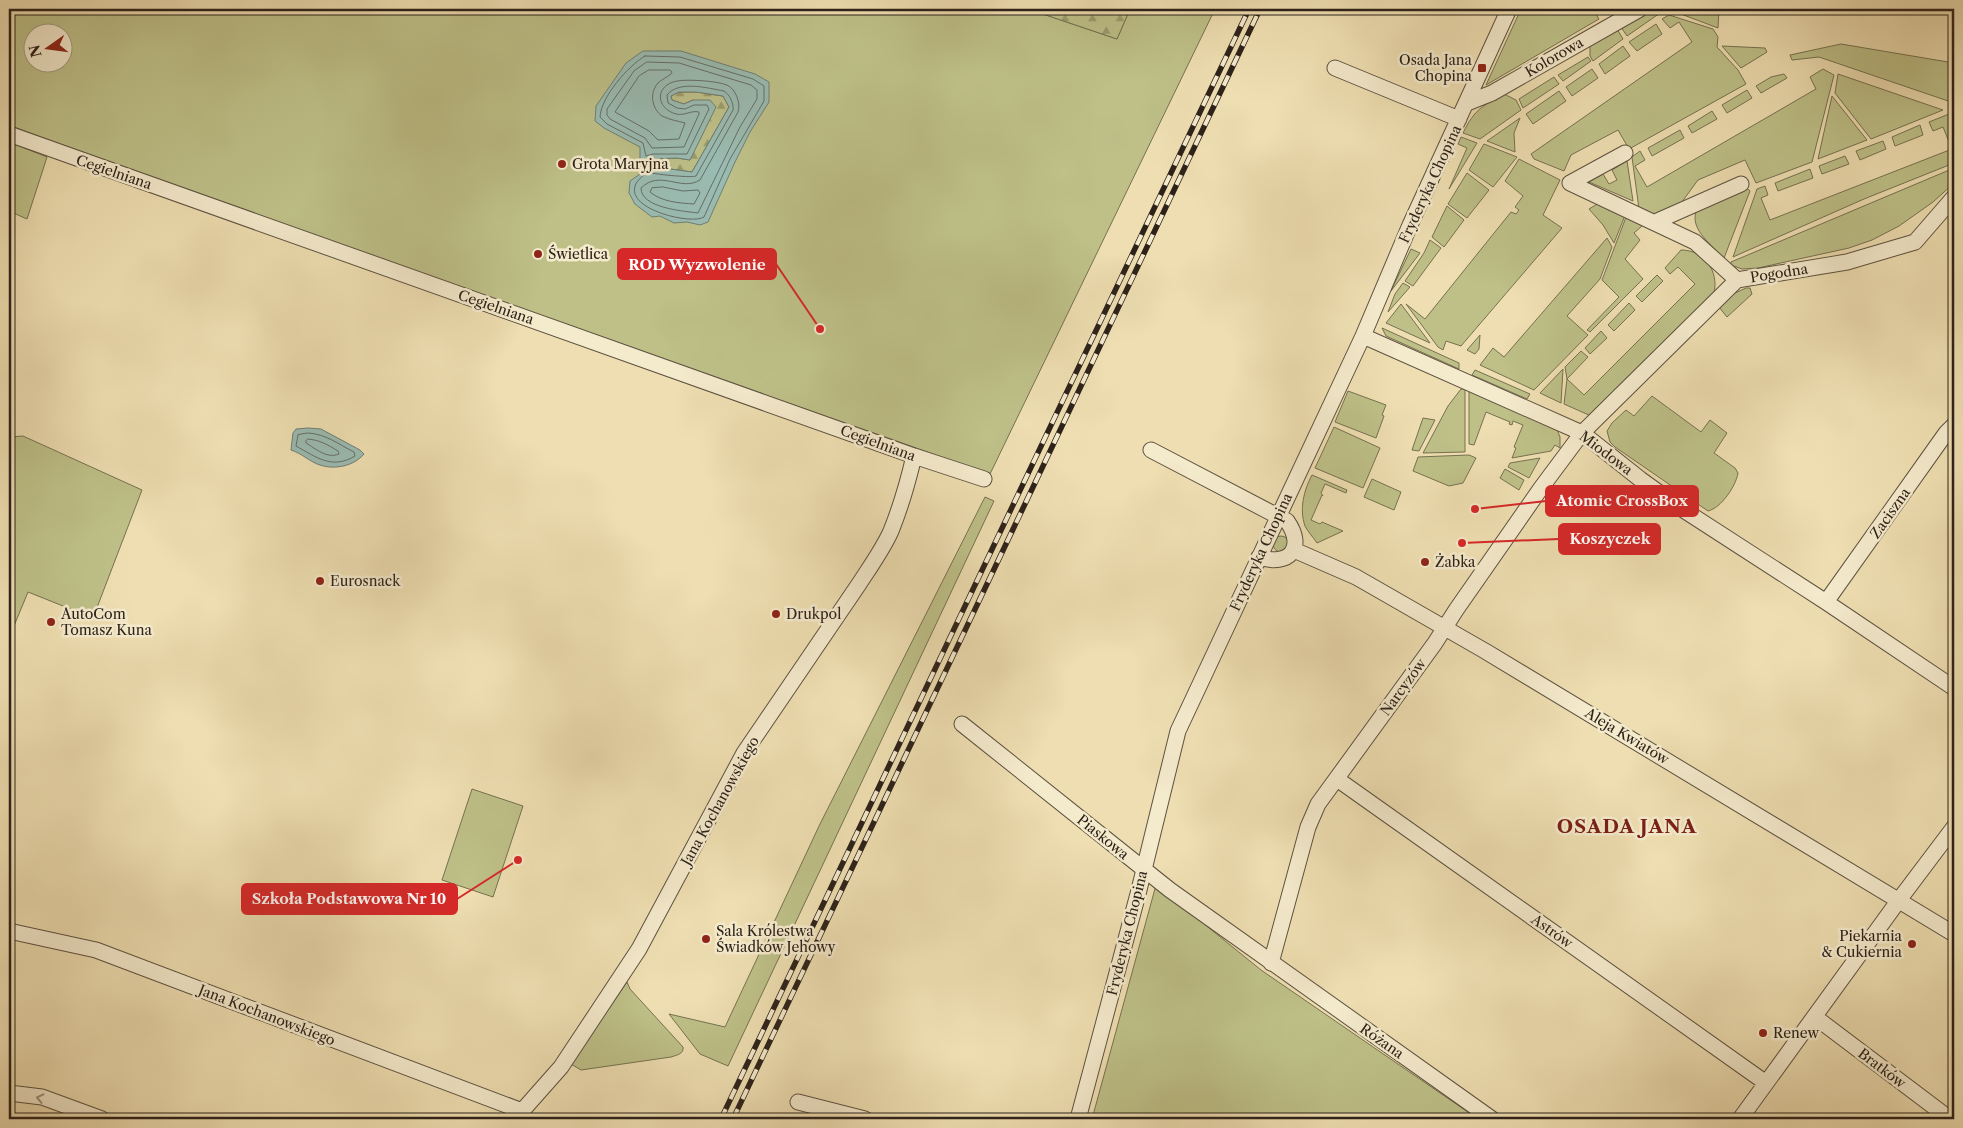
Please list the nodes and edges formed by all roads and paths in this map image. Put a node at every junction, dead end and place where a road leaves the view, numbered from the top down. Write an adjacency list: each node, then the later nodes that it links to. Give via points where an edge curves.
1 (1509, 9): 4 (street, Fryderyka Chopina)
2 (1640, 9): 4 (street, Kolorowa, via 1492,93)
3 (1335, 68): 5 (street)
4 (1467, 103): 5 (street, Fryderyka Chopina)
5 (1460, 119): 12 (street, Fryderyka Chopina)
6 (9, 134): 16 (street, Cegielniana)
7 (1625, 153): 10 (street, via 1570,183)
8 (1741, 184): 10 (street)
9 (1954, 197): 11 (street, Pogodna, via 1915,242 1847,262)
10 (1655, 222): 11 (street, via 1695,242)
11 (1737, 280): 14 (street, Pogodna)
12 (1363, 336): 14 (street, Miodowa); 18 (street, Fryderyka Chopina)
13 (1954, 425): 21 (street, Zaciszna)
14 (1582, 433): 21 (street, Miodowa, via 1679,507); 22 (street, Narcyzów)
15 (1151, 450): 18 (street)
16 (914, 456): 17 (street, Cegielniana); 36 (street, Jana Kochanowskiego, via 908,486 894,523 875,559 744,753 639,949 561,1067)
17 (984, 479)
18 (1278, 516): 19 (street, via 1293,530); 20 (street, Fryderyka Chopina)
19 (1294, 550): 20 (street, via 1281,560); 22 (street, Aleja Kwiatów, via 1356,577)
20 (1258, 557): 27 (street, Fryderyka Chopina, via 1178,731)
21 (1826, 602): 23 (street, Miodowa)
22 (1445, 628): 25 (street, Narcyzów); 28 (street, Aleja Kwiatów)
23 (1954, 688)
24 (962, 724): 27 (street, Piaskowa)
25 (1337, 779): 31 (street, Narcyzów, via 1318,804 1308,827); 33 (street, Astrów)
26 (1954, 827): 28 (street)
27 (1144, 869): 31 (street, Piaskowa); 39 (street, Fryderyka Chopina)
28 (1899, 900): 30 (street, Aleja Kwiatów); 32 (street)
29 (9, 932): 36 (street, Jana Kochanowskiego, via 96,950)
30 (1954, 934)
31 (1271, 963): 40 (street, Różana)
32 (1815, 1017): 33 (street); 42 (street, Bratków)
33 (1766, 1083): 41 (street)
34 (9, 1093): 37 (street, one-way to 34, via 42,1098)
35 (798, 1102): 38 (street)
36 (519, 1115)
37 (102, 1119)
38 (865, 1119)
39 (1078, 1119)
40 (1492, 1119)
41 (1740, 1119)
42 (1950, 1119)

